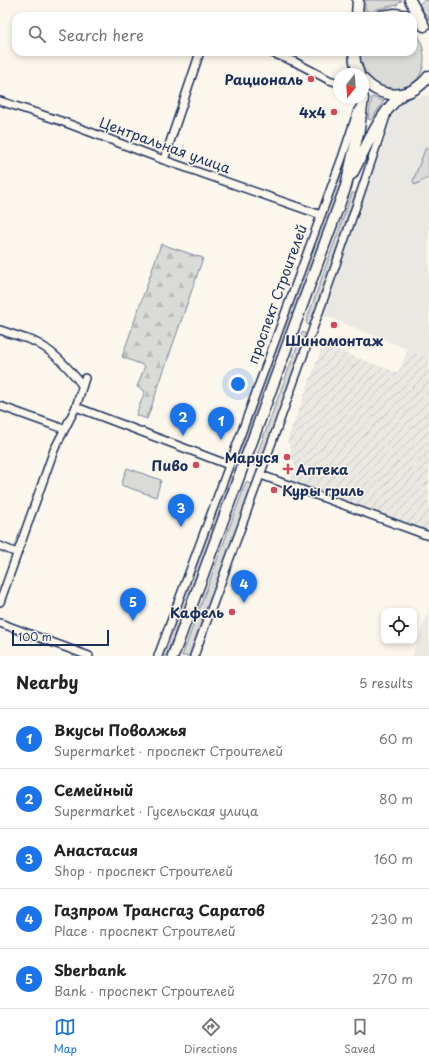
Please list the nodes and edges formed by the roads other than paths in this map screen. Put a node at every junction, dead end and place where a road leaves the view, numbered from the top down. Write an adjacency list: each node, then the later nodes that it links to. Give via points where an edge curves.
1 (358, 0): 3 (main road)
2 (410, 0): 5 (main road)
3 (357, 12)
4 (417, 12): 7 (main road)
5 (417, 12)
6 (417, 21): 7 (main road)
7 (427, 30)
8 (199, 56): 22 (street)
9 (280, 56): 13 (street)
10 (354, 56): 11 (main road)
11 (357, 68)
12 (429, 76): 15 (main road)
13 (333, 81)
14 (369, 85): 17 (main road, via 384,93)
15 (414, 90): 16 (main road); 17 (main road)
16 (429, 90)
17 (403, 94): 21 (main road, проспект Строителей)
18 (0, 101): 22 (street, Центральная улица)
19 (360, 104): 24 (street, проспект Строителей)
20 (361, 104): 23 (main road, проспект Строителей, via 359,129)
21 (388, 110): 23 (main road, проспект Строителей); 30 (street, проспект Строителей)
22 (164, 160): 24 (street, Центральная улица)
23 (346, 186): 38 (main road, проспект Строителей)
24 (321, 215): 29 (street, проспект Строителей)
25 (0, 330): 27 (street, via 34,342 52,352 83,382)
26 (0, 406): 28 (street)
27 (76, 408): 28 (street); 29 (street)
28 (64, 428): 33 (street)
29 (229, 465): 37 (street, проспект Строителей)
30 (261, 475): 31 (street); 39 (street, проспект Строителей)
31 (429, 536)
32 (0, 546): 33 (street)
33 (17, 553): 34 (street)
34 (0, 602)
35 (0, 623): 36 (street)
36 (89, 656)
37 (158, 656)
38 (173, 656)
39 (194, 656)

